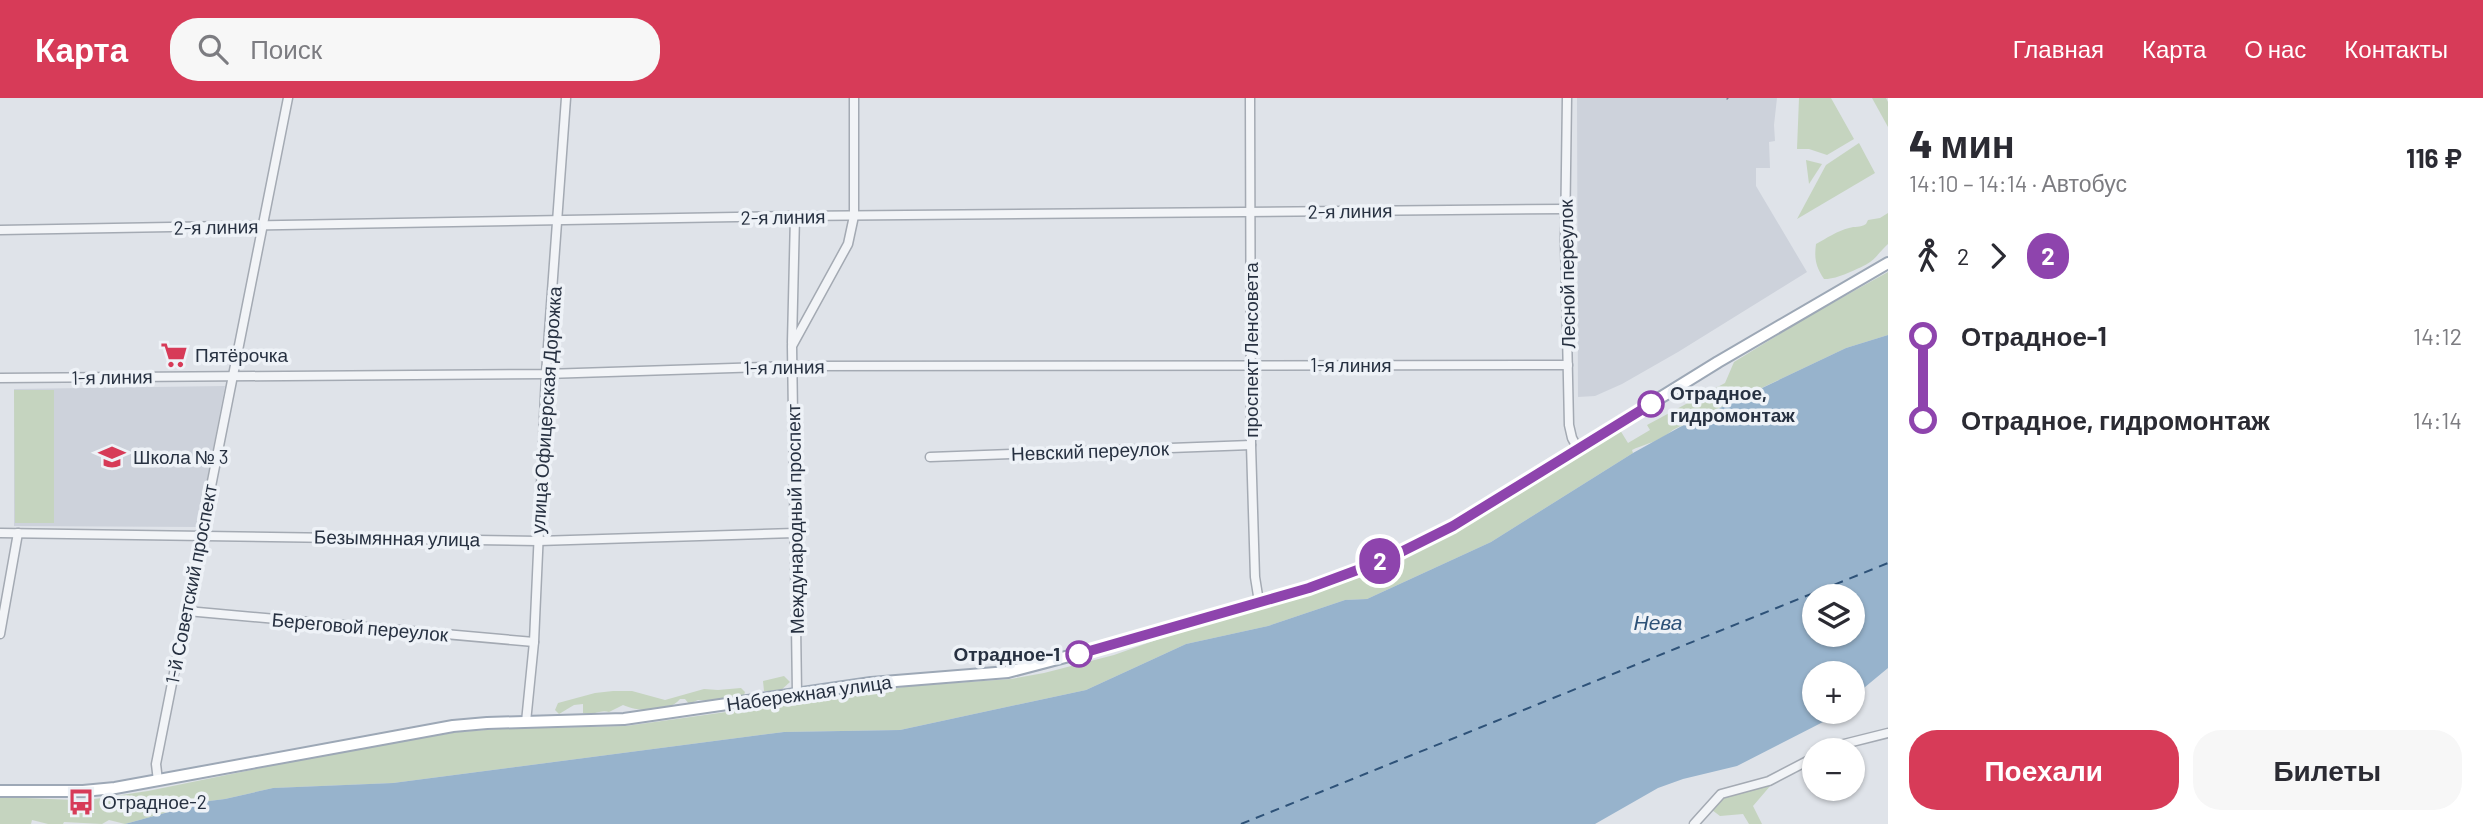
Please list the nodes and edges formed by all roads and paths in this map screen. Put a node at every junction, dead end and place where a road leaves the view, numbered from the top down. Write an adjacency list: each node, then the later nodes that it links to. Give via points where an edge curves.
1 (288, 98): 11 (street, 1-й Советский проспект)
2 (566, 98): 10 (street, улица Офицерская Дорожка)
3 (854, 98): 9 (street)
4 (1250, 98): 7 (street, проспект Ленсовета)
5 (1567, 98): 6 (street, Лесной переулок)
6 (1565, 209): 7 (street, 2-я линия); 15 (street, Лесной переулок)
7 (1250, 212): 9 (street, 2-я линия); 17 (street, проспект Ленсовета)
8 (795, 216): 9 (street, 2-я линия); 10 (street, 2-я линия); 14 (street, Международный проспект)
9 (854, 216): 14 (street, via 848,244)
10 (559, 221): 11 (street, 2-я линия); 18 (street, улица Офицерская Дорожка)
11 (262, 226): 12 (street, 2-я линия); 19 (street, 1-й Советский проспект)
12 (0, 230)
13 (1888, 263): 22 (main road, Набережная улица)
14 (792, 346): 16 (street, Международный проспект)
15 (1568, 365): 17 (street, 1-я линия); 22 (street, Лесной переулок, via 1569,425)
16 (793, 366): 17 (street, 1-я линия); 18 (street, 1-я линия); 26 (street, Международный проспект)
17 (1251, 366): 21 (street, проспект Ленсовета)
18 (546, 374): 19 (street, 1-я линия); 28 (street, улица Офицерская Дорожка)
19 (232, 376): 20 (street, 1-я линия); 27 (street, 1-й Советский проспект)
20 (0, 379)
21 (1251, 445): 23 (street, Невский переулок); 29 (street, проспект Ленсовета)
22 (1578, 449): 29 (main road, Набережная улица, via 1421,543 1352,573)
23 (930, 457)
24 (0, 533): 25 (street, Безымянная улица)
25 (18, 533): 27 (street, Безымянная улица); 31 (street)
26 (795, 533): 28 (street, Безымянная улица); 33 (street, Международный проспект)
27 (200, 535): 28 (street, Безымянная улица); 30 (street, 1-й Советский проспект)
28 (538, 541): 32 (street, улица Офицерская Дорожка)
29 (1259, 602): 33 (main road, Набережная улица, via 1008,672)
30 (187, 611): 32 (street, Береговой переулок); 38 (street, 1-й Советский проспект, via 156,764)
31 (0, 634)
32 (534, 642): 34 (street, улица Офицерская Дорожка)
33 (797, 693): 34 (main road, Набережная улица, via 624,719)
34 (526, 722): 38 (main road, Набережная улица, via 420,731)
35 (1888, 733): 36 (street)
36 (1865, 739)
37 (1802, 764): 40 (street, via 1769,781 1721,794)
38 (158, 781): 39 (main road, Набережная улица, via 115,789)
39 (0, 791)
40 (1693, 824)

